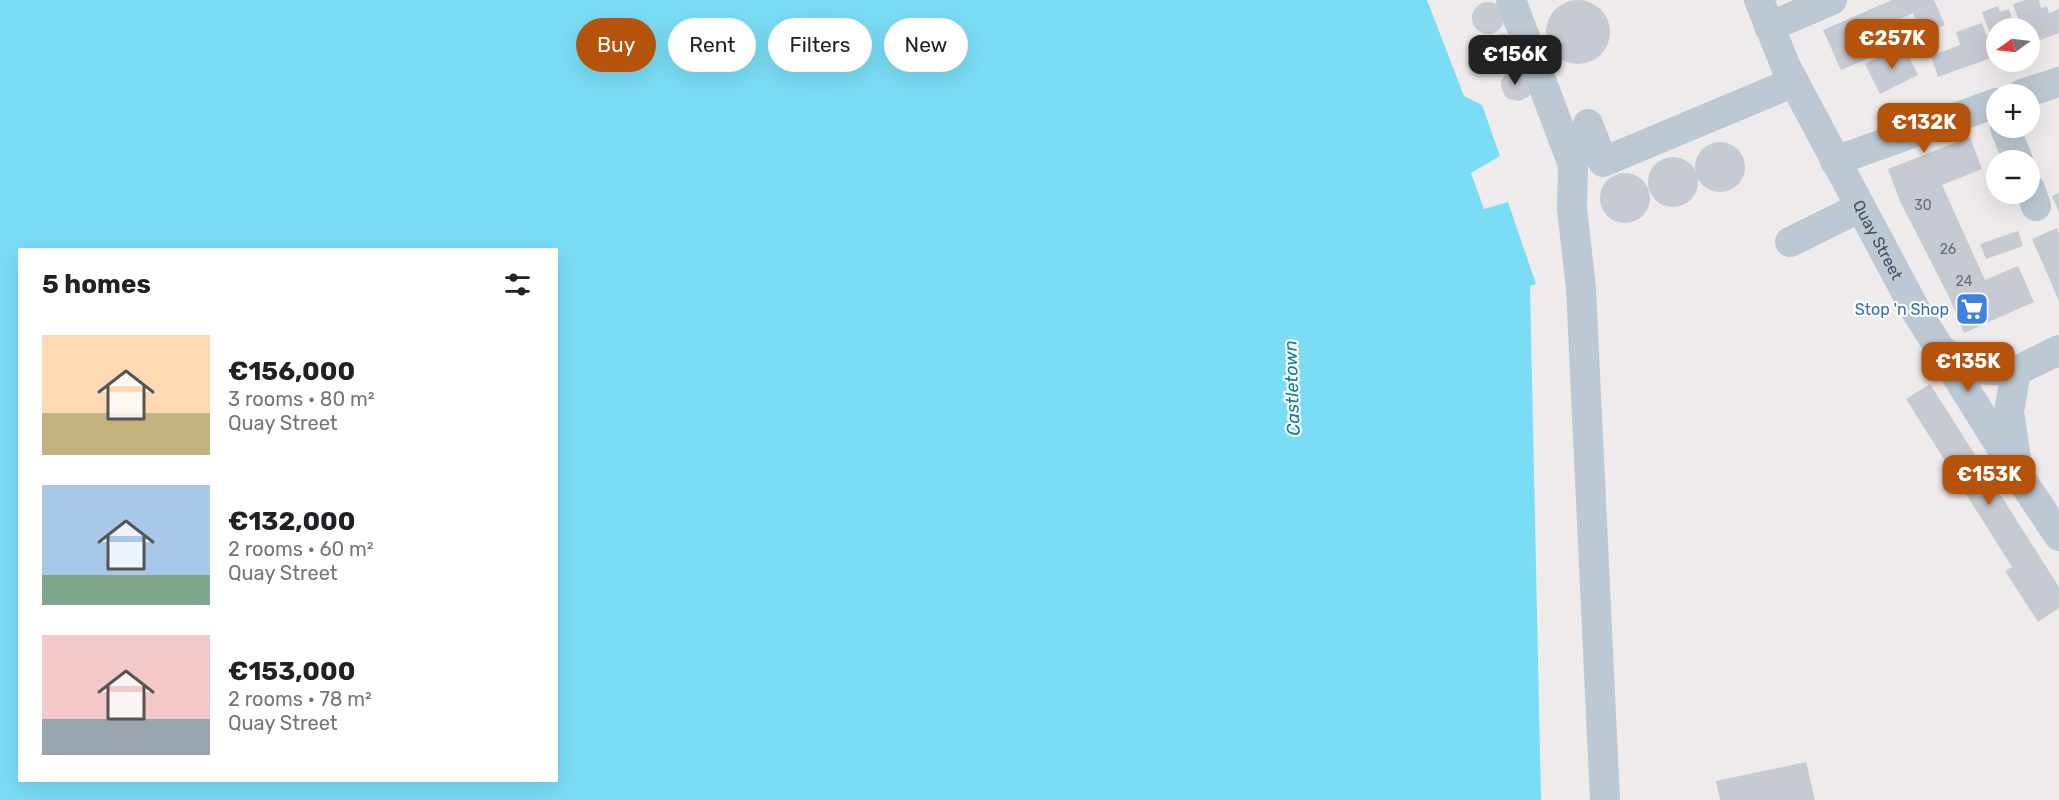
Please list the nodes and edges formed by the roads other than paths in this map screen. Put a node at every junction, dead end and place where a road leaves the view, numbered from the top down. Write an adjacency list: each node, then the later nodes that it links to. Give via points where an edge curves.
1 (1511, 0): 17 (street, via 1573,165 1572,209 1581,288)
2 (1832, 0): 3 (street)
3 (1764, 13): 4 (street, Quay Street)
4 (1794, 82): 8 (street, via 1604,162); 9 (street, Quay Street)
5 (2059, 82): 6 (street)
6 (2040, 90)
7 (1986, 112): 9 (street)
8 (1588, 124)
9 (1835, 161): 10 (street, Quay Street)
10 (1859, 208): 11 (street); 12 (street, Quay Street)
11 (1790, 242)
12 (1940, 350): 14 (street, Quay Street, via 1969,369); 15 (street, Quay Street)
13 (2059, 350): 14 (street)
14 (2016, 371): 15 (street, via 2009,412)
15 (2019, 477): 16 (street, Quay Street)
16 (2059, 536)
17 (1605, 800)

